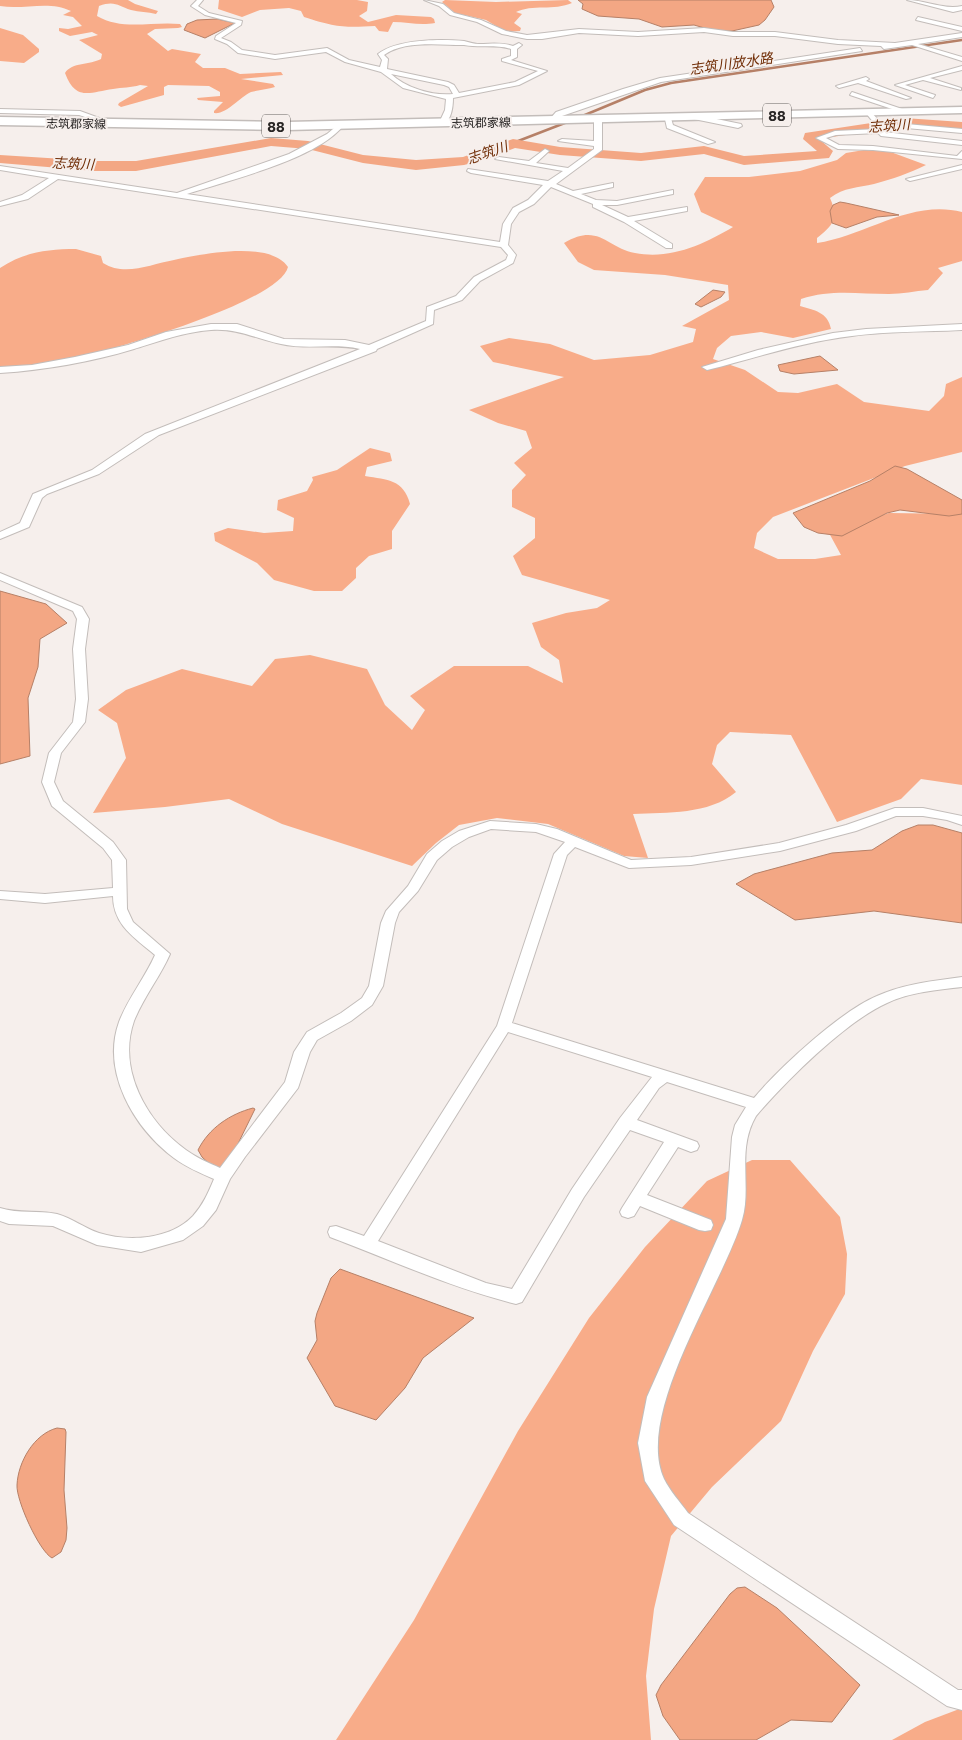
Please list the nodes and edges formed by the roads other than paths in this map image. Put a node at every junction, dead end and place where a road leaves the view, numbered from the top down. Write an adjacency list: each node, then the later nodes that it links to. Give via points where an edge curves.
1 (200, 0): 14 (street, via 194,6 201,12 240,22 218,37 240,52 275,57 327,50 347,61)
2 (427, 0): 8 (street, via 452,14 479,21 504,33)
3 (910, 0): 4 (street, via 953,10)
4 (962, 8)
5 (918, 19): 6 (street)
6 (962, 29)
7 (962, 34): 9 (street)
8 (535, 37): 10 (street, via 575,31 638,34 704,30); 11 (street)
9 (913, 44): 10 (street); 12 (street)
10 (893, 45): 36 (street, via 660,80 559,114)
11 (514, 48): 14 (street, via 502,44 478,46 464,43 393,46 380,55 385,59); 25 (street, via 514,57 504,60 544,71 517,84)
12 (962, 59)
13 (962, 68): 15 (street)
14 (383, 70): 25 (street, via 411,90); 25 (street, via 446,83 452,86)
15 (925, 79): 19 (street); 21 (street)
16 (882, 80): 17 (street)
17 (859, 81): 20 (street); 23 (street)
18 (890, 82): 19 (street)
19 (898, 85): 24 (street)
20 (840, 86)
21 (958, 89)
22 (852, 94): 28 (street)
23 (903, 96): 26 (street); 28 (street)
24 (933, 96)
25 (454, 97): 40 (street)
26 (919, 101)
27 (6, 103): 31 (street)
28 (878, 103): 32 (street)
29 (962, 110): 32 (main road, 志筑郡家線 / 88)
30 (0, 111): 31 (street)
31 (18, 111): 39 (street, via 80,113)
32 (903, 112): 43 (main road, 志筑郡家線 / 88)
33 (697, 117): 34 (main road, 志筑郡家線 / 88); 42 (street); 43 (main road, 志筑郡家線 / 88)
34 (667, 118): 35 (main road, 志筑郡家線 / 88); 46 (street, via 670,126)
35 (595, 119): 36 (main road, 志筑郡家線 / 88); 50 (street)
36 (553, 120): 40 (main road, 志筑郡家線 / 88)
37 (0, 121): 39 (main road, 志筑郡家線 / 88)
38 (930, 121): 43 (street)
39 (109, 123): 41 (main road, 志筑郡家線 / 88)
40 (443, 123): 41 (main road, 志筑郡家線 / 88)
41 (339, 126): 64 (street, via 330,136 305,148)
42 (738, 126)
43 (879, 126): 44 (street); 47 (street); 48 (street); 48 (street, via 820,138 838,147)
44 (962, 131)
45 (562, 141): 50 (street)
46 (711, 142)
47 (962, 143)
48 (873, 148): 51 (street)
49 (545, 151): 53 (street)
50 (595, 151): 56 (street)
51 (961, 156)
52 (500, 159): 53 (street)
53 (530, 164): 56 (street)
54 (962, 167): 59 (street)
55 (0, 168): 58 (street)
56 (569, 170): 60 (street)
57 (471, 172): 60 (street)
58 (56, 177): 64 (street); 66 (street, via 25,197)
59 (910, 179)
60 (550, 184): 62 (street); 69 (street, via 510,217)
61 (610, 185): 62 (street)
62 (573, 192): 65 (street)
63 (670, 192): 65 (street, via 617,203)
64 (177, 195): 69 (street)
65 (595, 202): 68 (street, via 595,205)
66 (0, 204)
67 (684, 209): 68 (street)
68 (627, 220): 70 (street)
69 (504, 244): 72 (street, via 511,252 510,261 477,280 459,298 430,308 430,322)
70 (669, 246)
71 (962, 327): 73 (street, via 816,338)
72 (372, 349): 74 (street, via 345,343 284,342 237,327 210,327 166,335 75,360); 75 (street, via 154,434 92,474 43,492 37,496 25,525)
73 (707, 367)
74 (0, 370)
75 (0, 536)
76 (0, 576): 79 (street, via 78,609 83,619 79,649 82,699 79,722 55,753 48,782 57,803 108,845 119,860)
77 (962, 821): 78 (street, via 923,812 895,812 780,847 692,861 629,864)
78 (573, 841): 82 (street, via 561,854); 88 (street, via 536,828 490,824 447,844 432,857 388,923 376,986 367,1001 312,1036 302,1052 292,1084)
79 (119, 891): 80 (street, via 61,899); 88 (street, via 120,909 127,924 163,954 126,1023 120,1051 127,1088 148,1122 177,1152)
80 (0, 895)
81 (962, 982): 84 (street, via 880,1000 855,1016 769,1088)
82 (504, 1026): 83 (street); 92 (street)
83 (665, 1076): 84 (street); 85 (street, via 653,1084)
84 (756, 1104): 93 (street, via 743,1124 736,1152 738,1192 734,1219 656,1397 648,1443 656,1481 681,1518 954,1700)
85 (626, 1122): 86 (street); 92 (street, via 578,1193 516,1297 483,1289)
86 (674, 1140): 87 (street); 90 (street, via 633,1205)
87 (691, 1146)
88 (223, 1177): 89 (street, via 210,1206 197,1222 177,1235 141,1245 97,1239 55,1220 9,1218)
89 (0, 1214)
90 (705, 1226)
91 (336, 1232): 92 (street)
92 (367, 1245)
93 (962, 1700)

